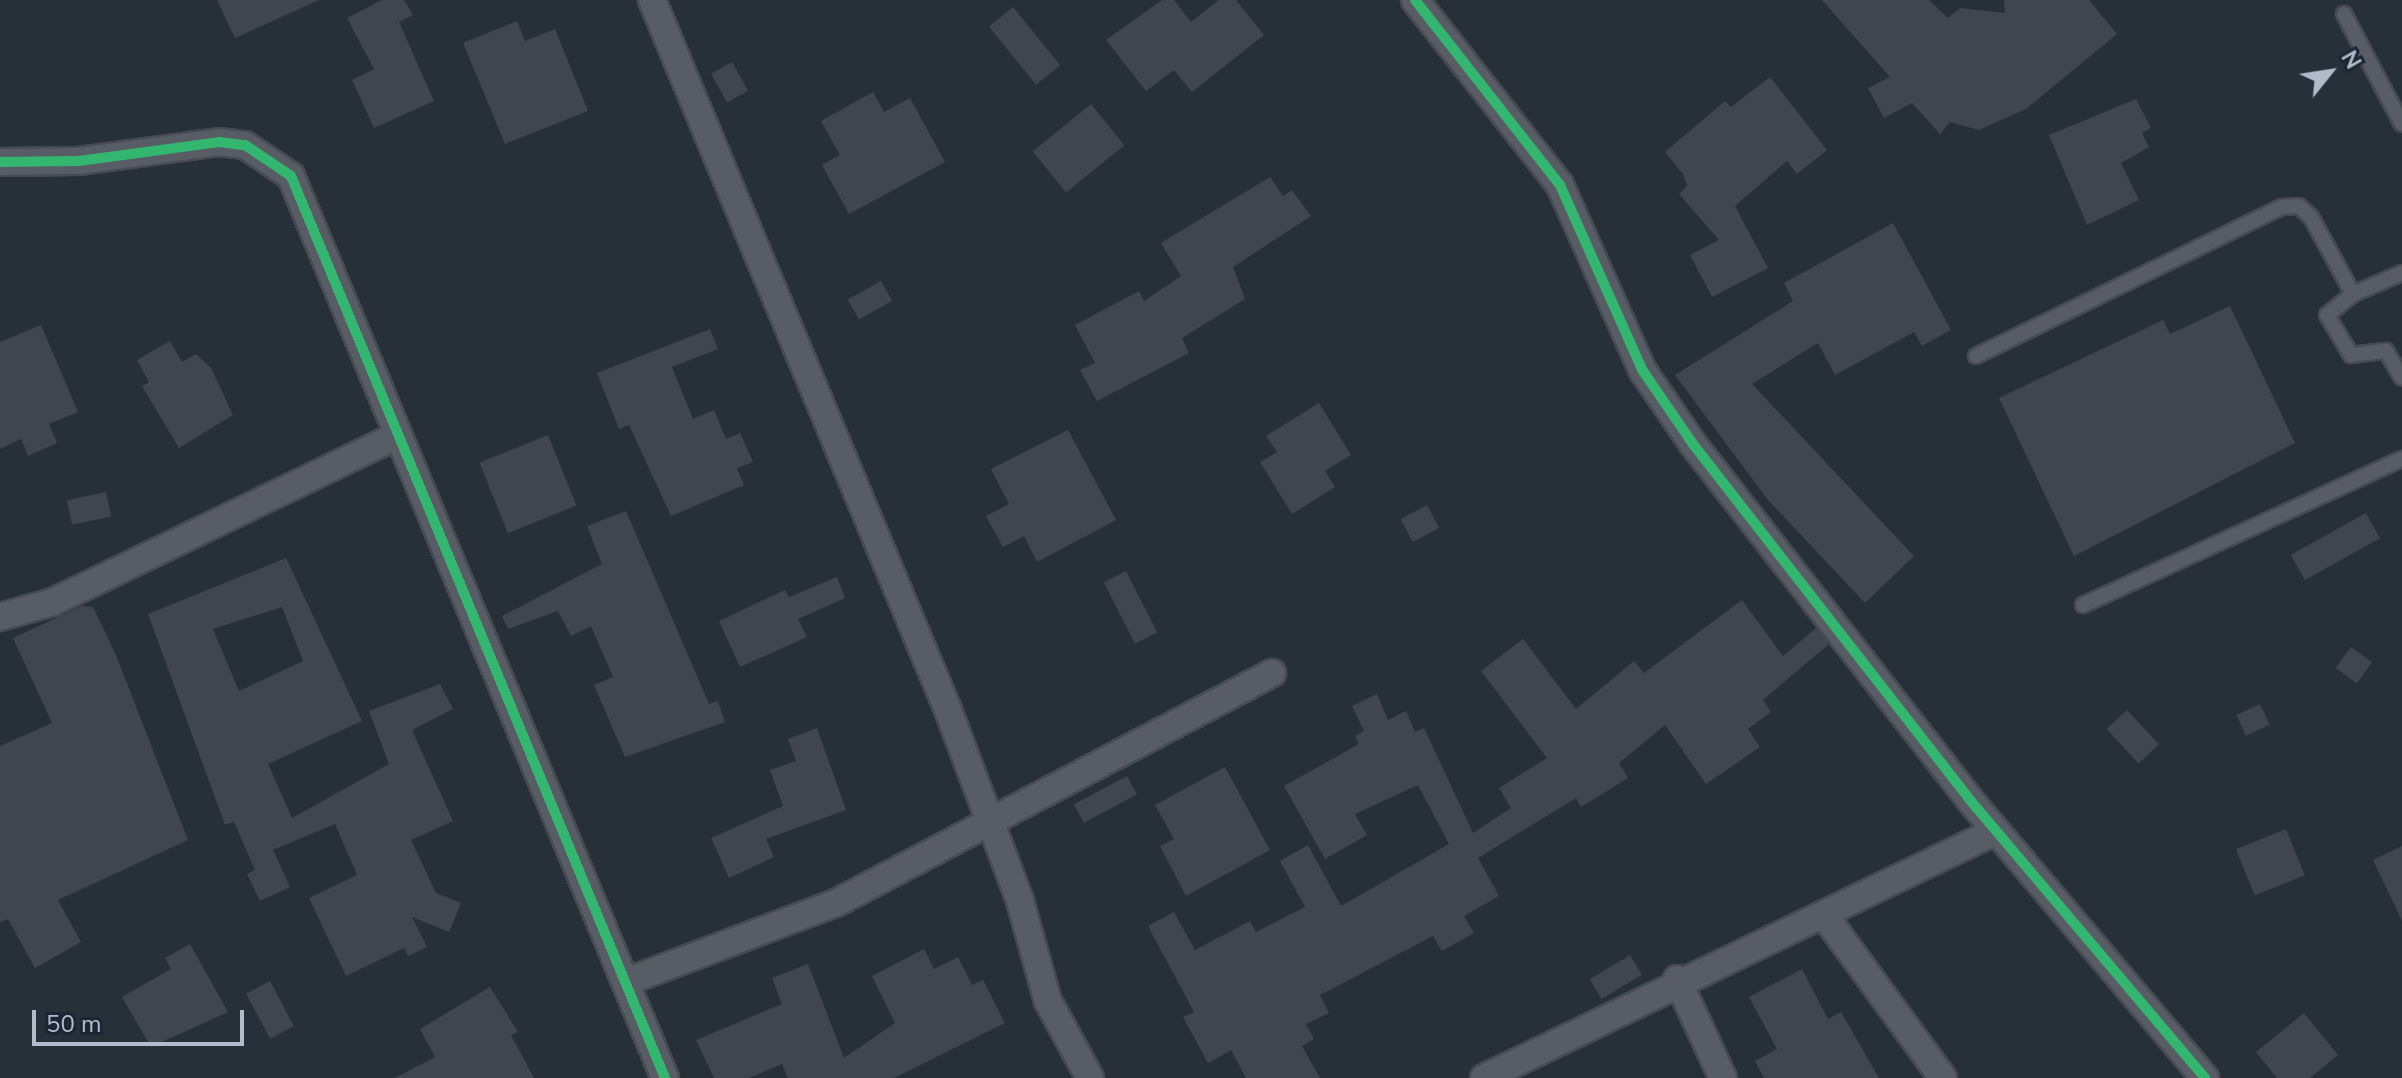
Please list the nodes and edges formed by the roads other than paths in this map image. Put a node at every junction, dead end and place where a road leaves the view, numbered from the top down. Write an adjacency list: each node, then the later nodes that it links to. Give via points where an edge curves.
1 (652, 0): 15 (street)
2 (1415, 0): 16 (street, via 1560,185 1643,371 1693,444)
3 (2344, 14): 4 (lane)
4 (2402, 124)
5 (0, 162): 10 (street, via 79,161 219,142 271,158 305,201)
6 (2402, 273): 7 (lane)
7 (2353, 294): 8 (lane, via 2311,217 2299,206 2282,207); 9 (lane, via 2327,315 2351,355 2386,351)
8 (1976, 356)
9 (2402, 378)
10 (398, 435): 13 (street, via 53,602); 19 (street)
11 (2402, 459): 12 (lane)
12 (2083, 605)
13 (0, 617)
14 (1272, 673): 15 (street)
15 (988, 822): 19 (street, via 836,903); 21 (street, via 1020,901 1048,1001)
16 (1996, 831): 17 (street); 25 (street)
17 (1824, 915): 18 (street); 24 (street)
18 (1677, 979): 22 (street); 23 (street)
19 (628, 981): 20 (street)
20 (665, 1078)
21 (1090, 1078)
22 (1484, 1078)
23 (1723, 1078)
24 (1943, 1078)
25 (2205, 1078)

